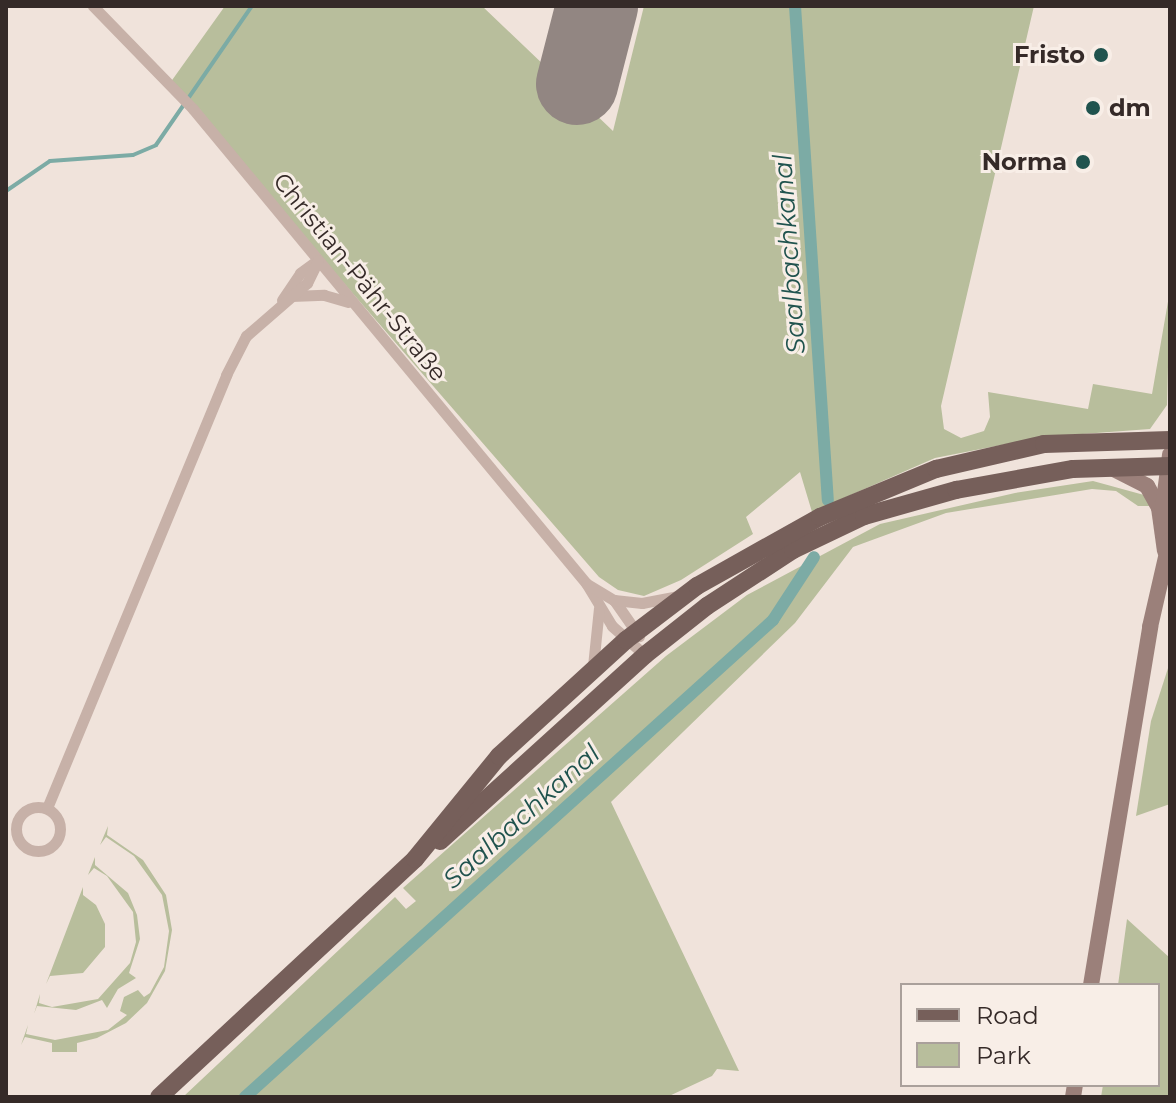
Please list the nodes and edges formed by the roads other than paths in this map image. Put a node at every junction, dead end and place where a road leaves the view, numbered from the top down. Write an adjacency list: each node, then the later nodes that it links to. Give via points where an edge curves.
1 (93, 6): 2 (street, Christian-Pähr-Straße, via 179,93)
2 (318, 260): 3 (street, via 314,275); 4 (street, Christian-Pähr-Straße)
3 (285, 299): 4 (street, via 324,295); 17 (street, via 246,336 220,388)
4 (353, 304): 10 (street, Christian-Pähr-Straße)
5 (1170, 440): 11 (main road, via 1044,444 936,469 820,517)
6 (1169, 463): 7 (main road); 8 (main road)
7 (1110, 468): 8 (main road, via 1143,482); 15 (main road, via 956,490 864,516 765,566)
8 (1162, 520): 9 (main road)
9 (1168, 546): 19 (main road)
10 (586, 583): 12 (street, Christian-Pähr-Straße); 13 (street, Christian-Pähr-Straße)
11 (687, 593): 12 (street, via 642,603); 14 (main road)
12 (614, 600): 14 (street, Christian-Pähr-Straße)
13 (599, 608): 14 (street, Christian-Pähr-Straße); 16 (street, via 600,639)
14 (632, 636): 15 (street, Christian-Pähr-Straße); 16 (main road)
15 (645, 655): 18 (main road, via 476,811)
16 (592, 670): 18 (main road, via 499,756)
17 (47, 808): 17 (street, via 26,810 17,821 17,835 32,850 47,850 58,840 58,818)
18 (415, 859): 20 (main road)
19 (1091, 983)
20 (159, 1097)

